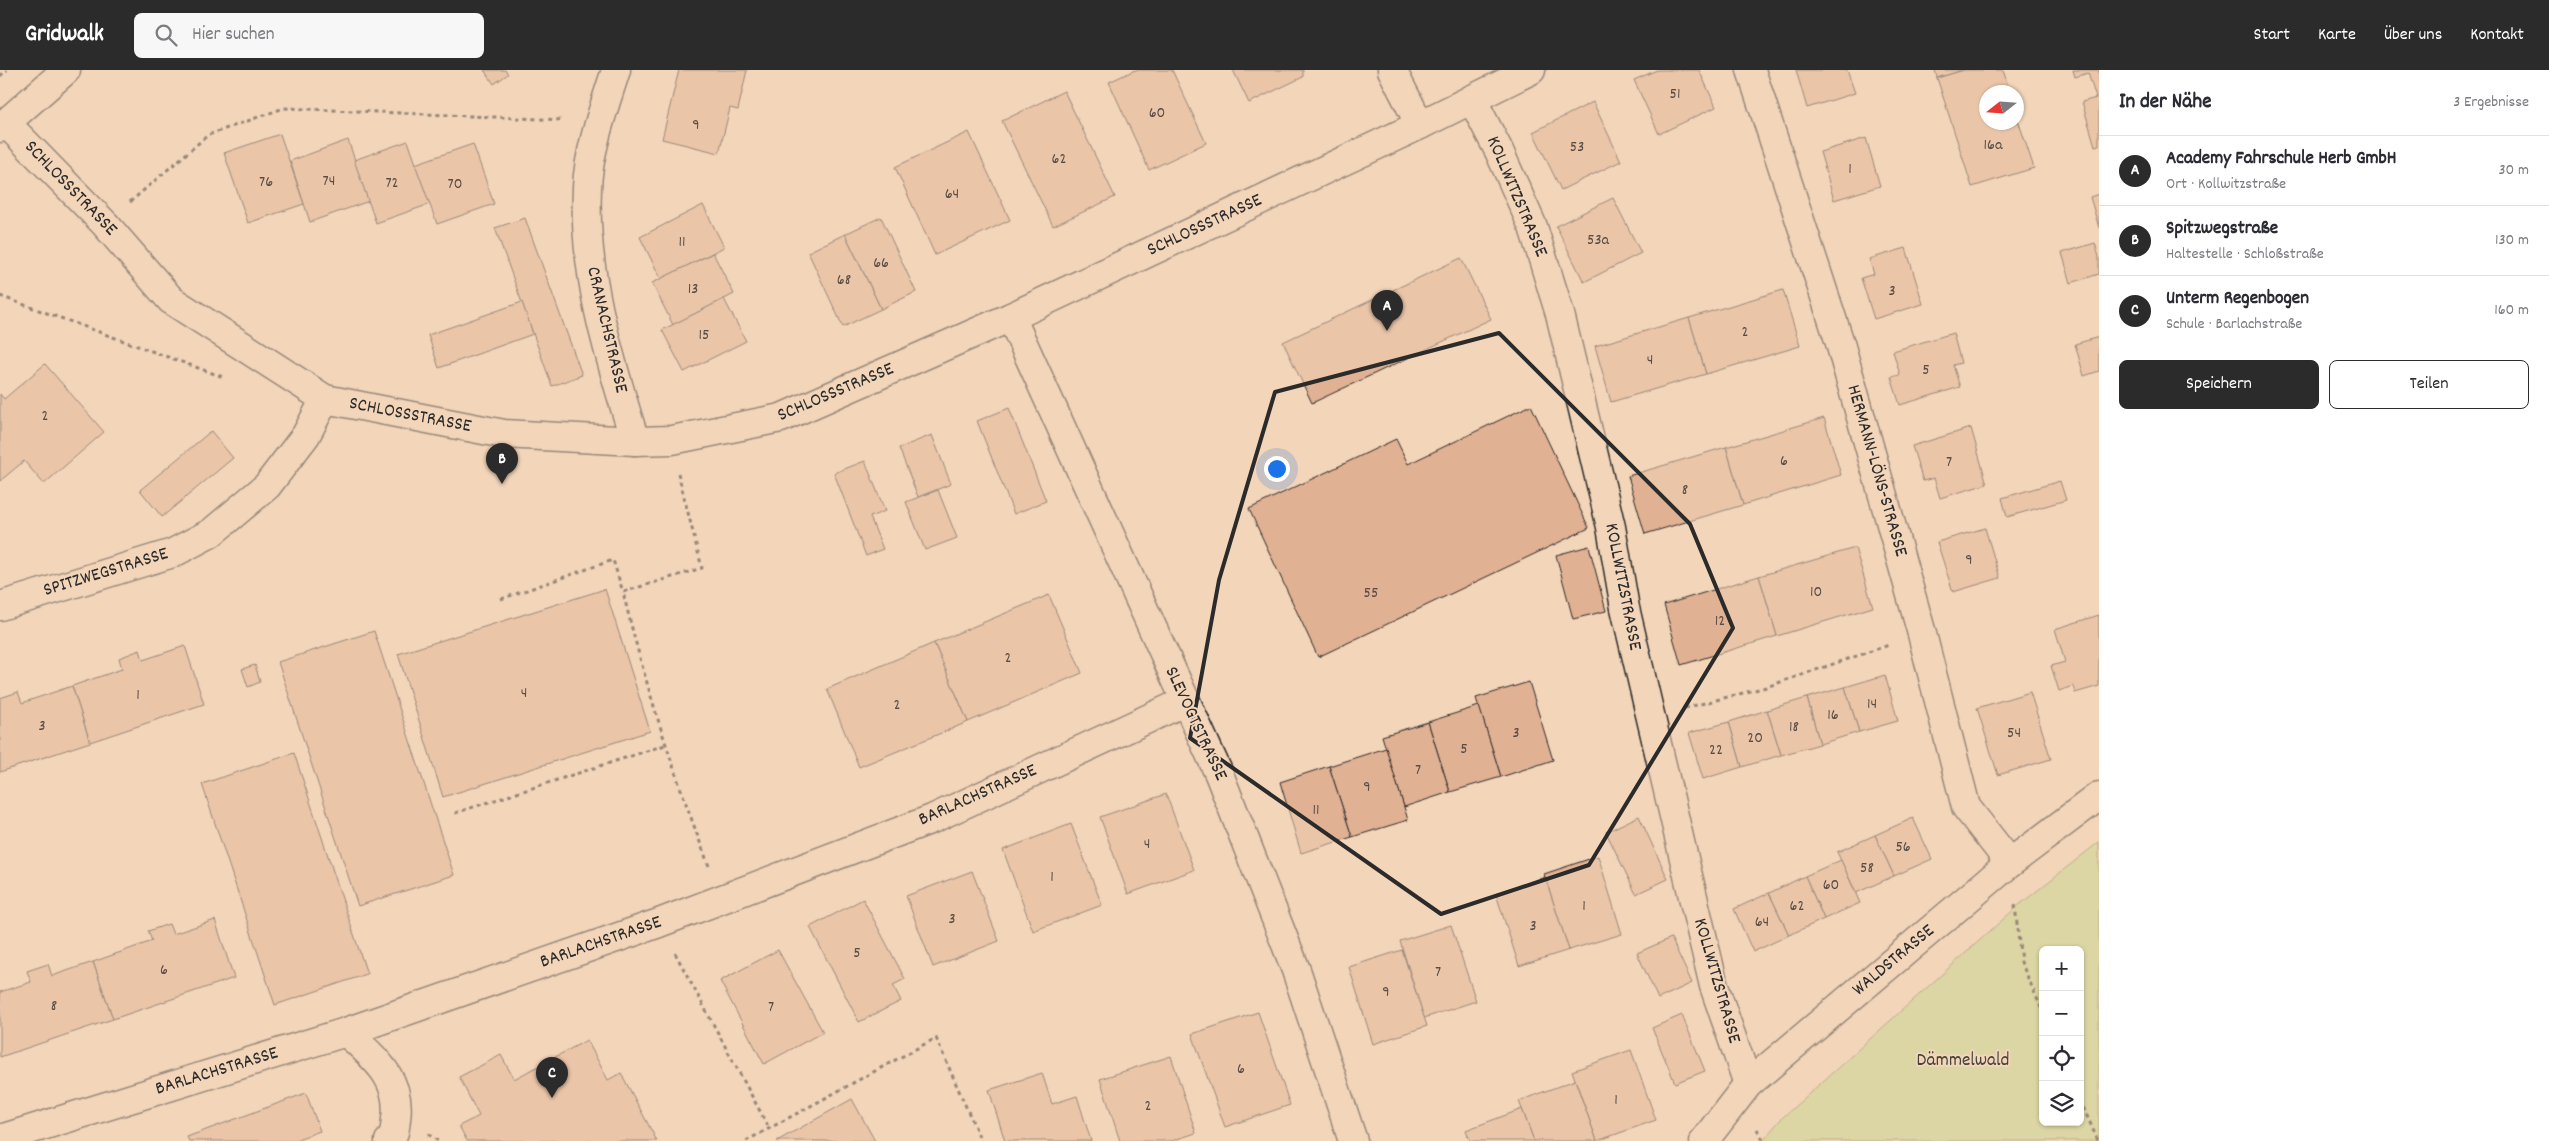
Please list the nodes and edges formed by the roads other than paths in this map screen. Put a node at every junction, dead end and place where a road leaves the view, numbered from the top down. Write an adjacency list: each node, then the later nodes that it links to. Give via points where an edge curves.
1 (66, 70): 7 (street)
2 (616, 70): 11 (street, CRANACHSTRASSE, via 600,121 587,187 590,271 609,358)
3 (1392, 70): 8 (street)
4 (1532, 70): 6 (street, SCHLOSSSTRASSE)
5 (1751, 70): 15 (street, HERMANN-LÖNS-STRASSE, via 1840,342 1922,634 1966,807)
6 (1472, 99): 8 (street, SCHLOSSSTRASSE); 17 (street, KOLLWITZSTRASSE, via 1532,227 1560,314 1714,986)
7 (3, 125): 10 (street, SCHLOSSSTRASSE, via 105,224 171,300)
8 (1420, 125): 9 (street, SCHLOSSSTRASSE)
9 (1011, 317): 11 (street, SCHLOSSSTRASSE, via 781,418 672,440); 13 (street, SLEVOGTSTRASSE)
10 (325, 398): 11 (street, SCHLOSSSTRASSE, via 504,434); 12 (street, SPITZWEGSTRASSE, via 306,435 267,486 211,533 173,553)
11 (635, 441)
12 (0, 606)
13 (1184, 702): 16 (street, BARLACHSTRASSE, via 932,819 659,922); 20 (street, SLEVOGTSTRASSE, via 1219,774 1296,970)
14 (2099, 796): 15 (street, WALDSTRASSE)
15 (2010, 863): 17 (street, WALDSTRASSE)
16 (346, 1032): 18 (street, BARLACHSTRASSE); 19 (street, via 390,1076 398,1103 394,1136)
17 (1748, 1084): 21 (street, WALDSTRASSE)
18 (0, 1139)
19 (389, 1141)
20 (1351, 1141)
21 (1704, 1141)

